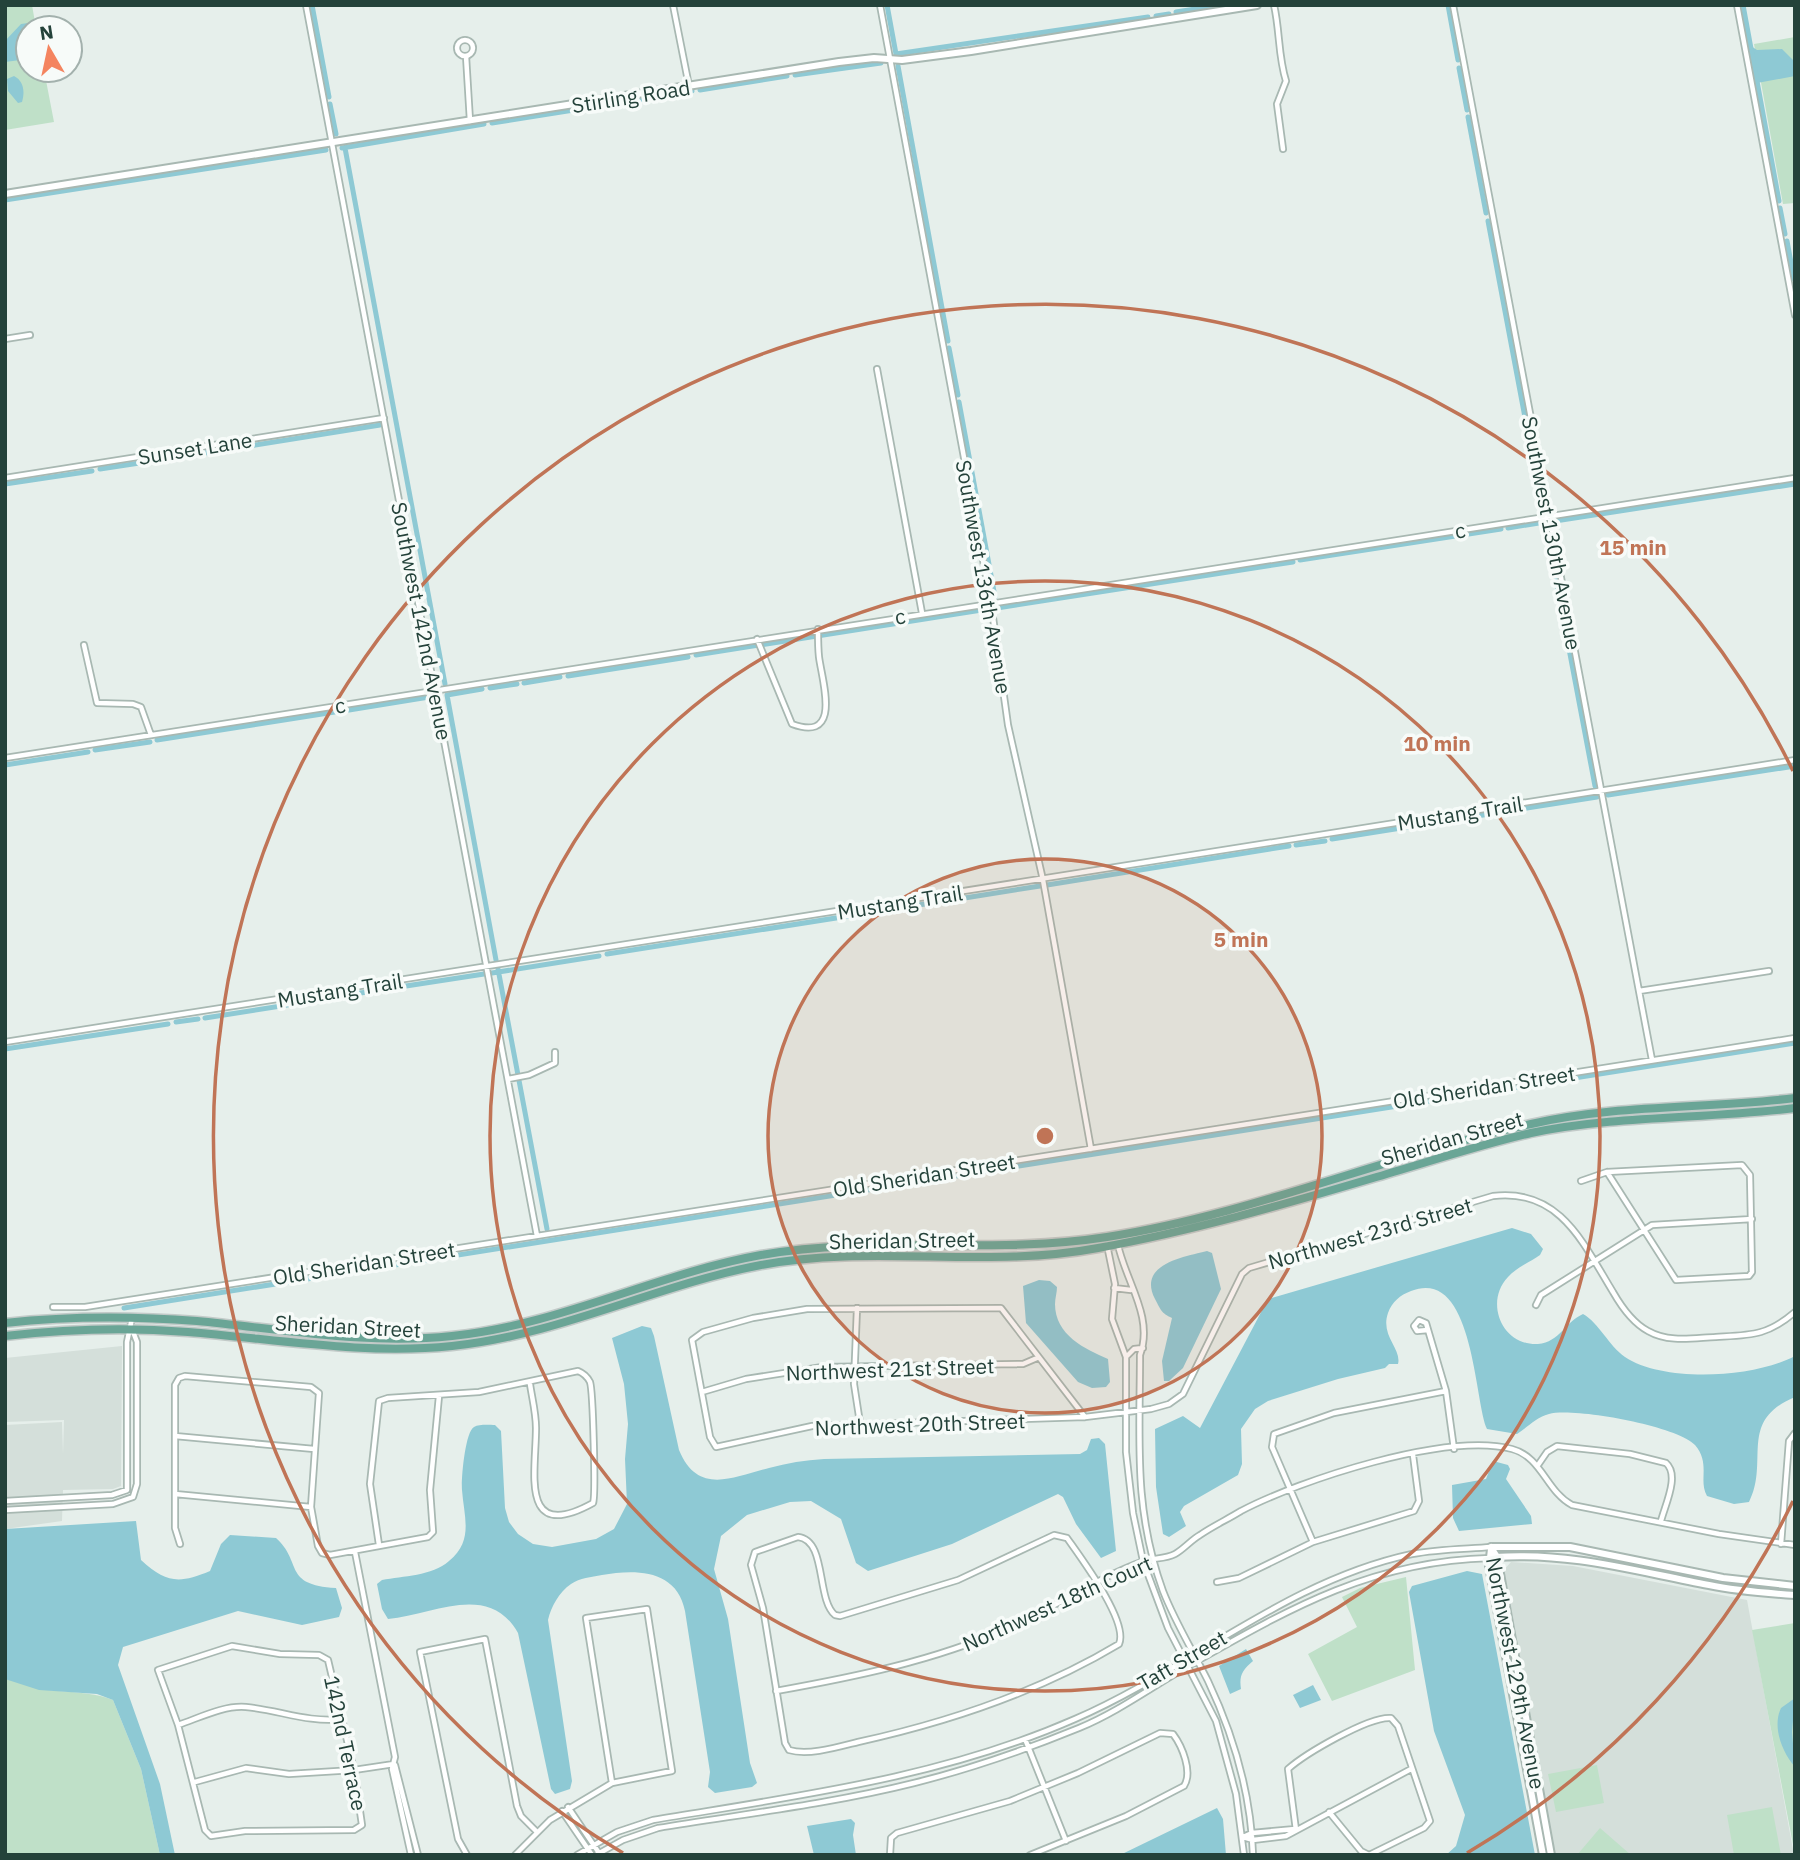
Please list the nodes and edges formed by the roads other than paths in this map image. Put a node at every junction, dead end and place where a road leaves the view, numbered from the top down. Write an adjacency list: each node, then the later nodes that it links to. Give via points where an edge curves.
1 (306, 5): 12 (street, Southwest 142nd Avenue)
2 (673, 5): 10 (street)
3 (880, 5): 9 (street, Southwest 136th Avenue)
4 (1257, 5): 9 (street, Stirling Road, via 971,51)
5 (1274, 5): 13 (street, via 1281,41 1279,63 1286,81 1277,104)
6 (1453, 5): 22 (street, Southwest 130th Avenue)
7 (1737, 5): 15 (street)
8 (466, 56): 11 (street)
9 (891, 58): 10 (street, Stirling Road); 23 (street, Southwest 136th Avenue)
10 (690, 86): 11 (street, Stirling Road)
11 (470, 121): 12 (street, Stirling Road)
12 (332, 143): 14 (street, Stirling Road); 19 (street, Southwest 142nd Avenue)
13 (1283, 149)
14 (5, 194)
15 (1795, 315)
16 (30, 335): 17 (street)
17 (5, 339)
18 (877, 369): 24 (street)
19 (384, 418): 20 (street, Sunset Lane); 28 (street, Southwest 142nd Avenue)
20 (5, 478)
21 (1795, 478): 22 (street, c)
22 (1549, 517): 23 (street, c); 32 (street, Southwest 130th Avenue)
23 (990, 603): 24 (street, c); 33 (street, Southwest 136th Avenue, via 1008,725)
24 (922, 613): 25 (street, c)
25 (818, 635): 26 (street, c); 26 (street, via 827,699 825,717 817,726 803,728 792,724 784,710)
26 (758, 640): 28 (street, c)
27 (84, 645): 29 (street, via 97,703 141,707)
28 (435, 690): 29 (street, c); 34 (street, Southwest 142nd Avenue)
29 (151, 735): 30 (street, c)
30 (5, 758)
31 (1795, 760): 32 (street, Mustang Trail)
32 (1601, 790): 33 (street, Mustang Trail); 36 (street, Southwest 130th Avenue)
33 (1043, 880): 34 (street, Mustang Trail); 44 (street, Southwest 136th Avenue)
34 (487, 967): 38 (street, Mustang Trail); 41 (street, Southwest 142nd Avenue)
35 (1769, 971): 36 (street)
36 (1639, 991): 40 (street, Southwest 130th Avenue)
37 (1795, 1038): 40 (street, Old Sheridan Street)
38 (5, 1042)
39 (555, 1052): 41 (street, via 555,1063)
40 (1652, 1060): 44 (street, Old Sheridan Street)
41 (508, 1079): 49 (street, Southwest 142nd Avenue)
42 (1795, 1098): 50 (main road, Sheridan Street, via 1572,1115)
43 (1795, 1108): 50 (main road, Sheridan Street, via 1611,1121 1527,1134 1206,1226)
44 (1091, 1149): 49 (street, Old Sheridan Street)
45 (1607, 1172): 46 (street); 47 (street, via 1737,1163 1750,1175); 48 (street)
46 (1581, 1181)
47 (1752, 1219): 48 (street); 48 (street, via 1749,1276 1676,1280)
48 (1642, 1229): 52 (street)
49 (537, 1236): 56 (street, Old Sheridan Street, via 85,1307)
50 (1117, 1240): 51 (main road, Sheridan Street); 54 (street)
51 (1106, 1242): 53 (street); 59 (main road, Sheridan Street, via 762,1255 548,1318 440,1337 380,1339); 62 (main road, Sheridan Street, via 1020,1255 829,1258 764,1265 549,1327 453,1346 334,1347)
52 (1593, 1260): 55 (street, via 1541,1295); 58 (street, via 1621,1306 1647,1331 1673,1339 1758,1335 1777,1328); 73 (street, Northwest 23rd Street, via 1565,1218 1547,1205 1526,1196 1493,1196 1249,1268 1183,1394 1168,1404)
53 (1114, 1288): 54 (street); 66 (street, via 1112,1319)
54 (1132, 1290): 65 (street, via 1145,1323)
55 (1536, 1305)
56 (53, 1307)
57 (857, 1308): 67 (street, via 1001,1308); 68 (street); 71 (street, via 807,1309 704,1332 692,1340)
58 (1795, 1312)
59 (132, 1318): 60 (main road, Sheridan Street); 62 (street)
60 (21, 1321): 61 (main road, Sheridan Street); 64 (main road)
61 (5, 1323)
62 (132, 1329): 64 (main road, Sheridan Street); 85 (street, via 127,1342 127,1489 122,1494); 87 (street, via 137,1342 137,1484 133,1497 113,1504)
63 (1428, 1330): 70 (street)
64 (6, 1334)
65 (1143, 1348): 66 (street); 73 (street)
66 (1126, 1357): 74 (street)
67 (1037, 1358): 68 (street, Northwest 21st Street, via 1023,1364); 75 (street)
68 (855, 1366): 71 (street, Northwest 21st Street, via 789,1370); 76 (street)
69 (530, 1384): 69 (street, via 536,1425 533,1475 537,1505 553,1515 593,1503 590,1382 578,1371); 72 (street)
70 (1446, 1391): 80 (street); 83 (street, via 1334,1413 1274,1434 1271,1442)
71 (702, 1392): 76 (street, Northwest 20th Street, via 716,1447 812,1426)
72 (439, 1396): 92 (street, via 430,1476 433,1532 428,1537); 92 (street, via 379,1401 370,1484)
73 (1139, 1410): 74 (street, Northwest 23rd Street); 98 (street, via 1139,1472)
74 (1127, 1412): 75 (street, Northwest 20th Street); 100 (street, via 1126,1452)
75 (1086, 1417): 76 (street, Northwest 20th Street)
76 (860, 1423)
77 (1794, 1434): 91 (street, via 1789,1441)
78 (175, 1436): 79 (street); 79 (street, via 175,1385 179,1378 311,1387 319,1392); 84 (street)
79 (314, 1449): 86 (street)
80 (1454, 1449): 81 (street, Northwest 18th Court); 82 (street, Northwest 18th Court, via 1500,1447 1515,1450)
81 (1412, 1455): 83 (street, Northwest 18th Court, via 1341,1470); 89 (street, via 1417,1507 1407,1515)
82 (1538, 1465): 88 (street, Northwest 18th Court, via 1556,1494 1572,1505); 88 (street, via 1546,1452 1557,1446 1629,1454 1670,1466 1672,1477)
83 (1290, 1489): 89 (street); 98 (street, Northwest 18th Court, via 1199,1535 1174,1555)
84 (175, 1494): 86 (street); 90 (street)
85 (5, 1501)
86 (311, 1507): 95 (street, via 322,1553)
87 (5, 1510)
88 (1661, 1521): 91 (street, Northwest 18th Court)
89 (1312, 1542): 103 (street, via 1239,1578)
90 (180, 1544)
91 (1781, 1544): 93 (street, Northwest 18th Court)
92 (379, 1545): 95 (street)
93 (1795, 1545)
94 (1491, 1547): 96 (street, Taft Street); 97 (street, Northwest 129th Avenue); 99 (street, Taft Street, via 1570,1547)
95 (355, 1552): 120 (street)
96 (1412, 1554): 101 (street); 104 (street, Taft Street)
97 (1493, 1558): 101 (street, Taft Street); 102 (street, Taft Street, via 1568,1557); 121 (street, Northwest 129th Avenue); 124 (street, Northwest 129th Avenue)
98 (1154, 1559): 100 (street, Northwest 18th Court); 111 (street, via 1163,1591)
99 (1638, 1559): 102 (street); 106 (street, Taft Street, via 1723,1578)
100 (1143, 1561): 105 (street, Northwest 18th Court); 112 (street, via 1168,1628)
101 (1415, 1566): 107 (street, Taft Street)
102 (1636, 1568): 108 (street, Taft Street, via 1712,1586)
103 (1217, 1582)
104 (1327, 1582): 107 (street); 109 (street, Taft Street)
105 (1098, 1583): 115 (street, Northwest 18th Court, via 1005,1630 955,1649 858,1676); 115 (street, via 1122,1638 1119,1644 1055,1678 937,1723 797,1753 789,1750); 115 (street, via 1062,1535 958,1580 835,1615 828,1607 811,1543 798,1537 755,1552 751,1558)
106 (1795, 1586)
107 (1331, 1590): 110 (street, Taft Street)
108 (1795, 1595)
109 (1264, 1612): 110 (street); 111 (street, Taft Street)
110 (1269, 1620): 113 (street, Taft Street)
111 (1193, 1654): 112 (street, Taft Street); 113 (street)
112 (1185, 1658): 114 (street); 118 (street, Taft Street, via 1077,1719)
113 (1197, 1661): 114 (street, Taft Street); 133 (street, via 1237,1753)
114 (1189, 1665): 119 (street, Taft Street, via 1082,1727); 134 (street, via 1216,1721 1237,1794)
115 (776, 1691)
116 (342, 1719): 117 (street, via 316,1722 244,1706); 117 (street, 142nd Terrace, via 328,1660 319,1655 232,1646 158,1670); 123 (street, 142nd Terrace)
117 (178, 1725): 125 (street)
118 (1025, 1739): 119 (street); 137 (street, Taft Street, via 907,1775 653,1820)
119 (1028, 1747): 127 (street); 139 (street, Taft Street, via 912,1784 658,1828)
120 (394, 1764): 123 (street); 140 (street); 141 (street)
121 (1535, 1765): 124 (street); 151 (street, Northwest 129th Avenue)
122 (1411, 1769): 130 (street); 131 (street, via 1398,1726 1391,1718 1376,1720 1334,1741 1288,1769); 149 (street, via 1430,1821)
123 (354, 1770): 125 (street, via 289,1774 246,1768); 125 (street, 142nd Terrace, via 362,1825 354,1830 245,1830 211,1836 205,1830)
124 (1528, 1773): 150 (street, Northwest 129th Avenue)
125 (195, 1782)
126 (612, 1783): 126 (street, via 586,1618 647,1609 672,1771); 128 (street)
127 (1044, 1787): 136 (street); 136 (street, via 1165,1731 1177,1738 1188,1779 1184,1786); 145 (street, via 897,1833 891,1838)
128 (568, 1807): 129 (street); 137 (street)
129 (562, 1811): 132 (street); 138 (street)
130 (1329, 1812): 131 (street); 149 (street)
131 (1296, 1829): 133 (street); 135 (street, via 1286,1836)
132 (536, 1831): 142 (street, via 517,1806 485,1639 420,1652 458,1839); 143 (street)
133 (1252, 1833): 134 (street); 135 (street)
134 (1243, 1837): 135 (street); 147 (street)
135 (1253, 1840): 148 (street)
136 (1066, 1841): 146 (street)
137 (593, 1844): 138 (street, Taft Street); 139 (street)
138 (587, 1848): 139 (street); 144 (street, Taft Street)
139 (597, 1854)
140 (411, 1855)
141 (418, 1855)
142 (467, 1855)
143 (515, 1855)
144 (577, 1855)
145 (890, 1855)
146 (1030, 1855)
147 (1244, 1855)
148 (1253, 1855)
149 (1369, 1855)
150 (1543, 1855)
151 (1551, 1855)

